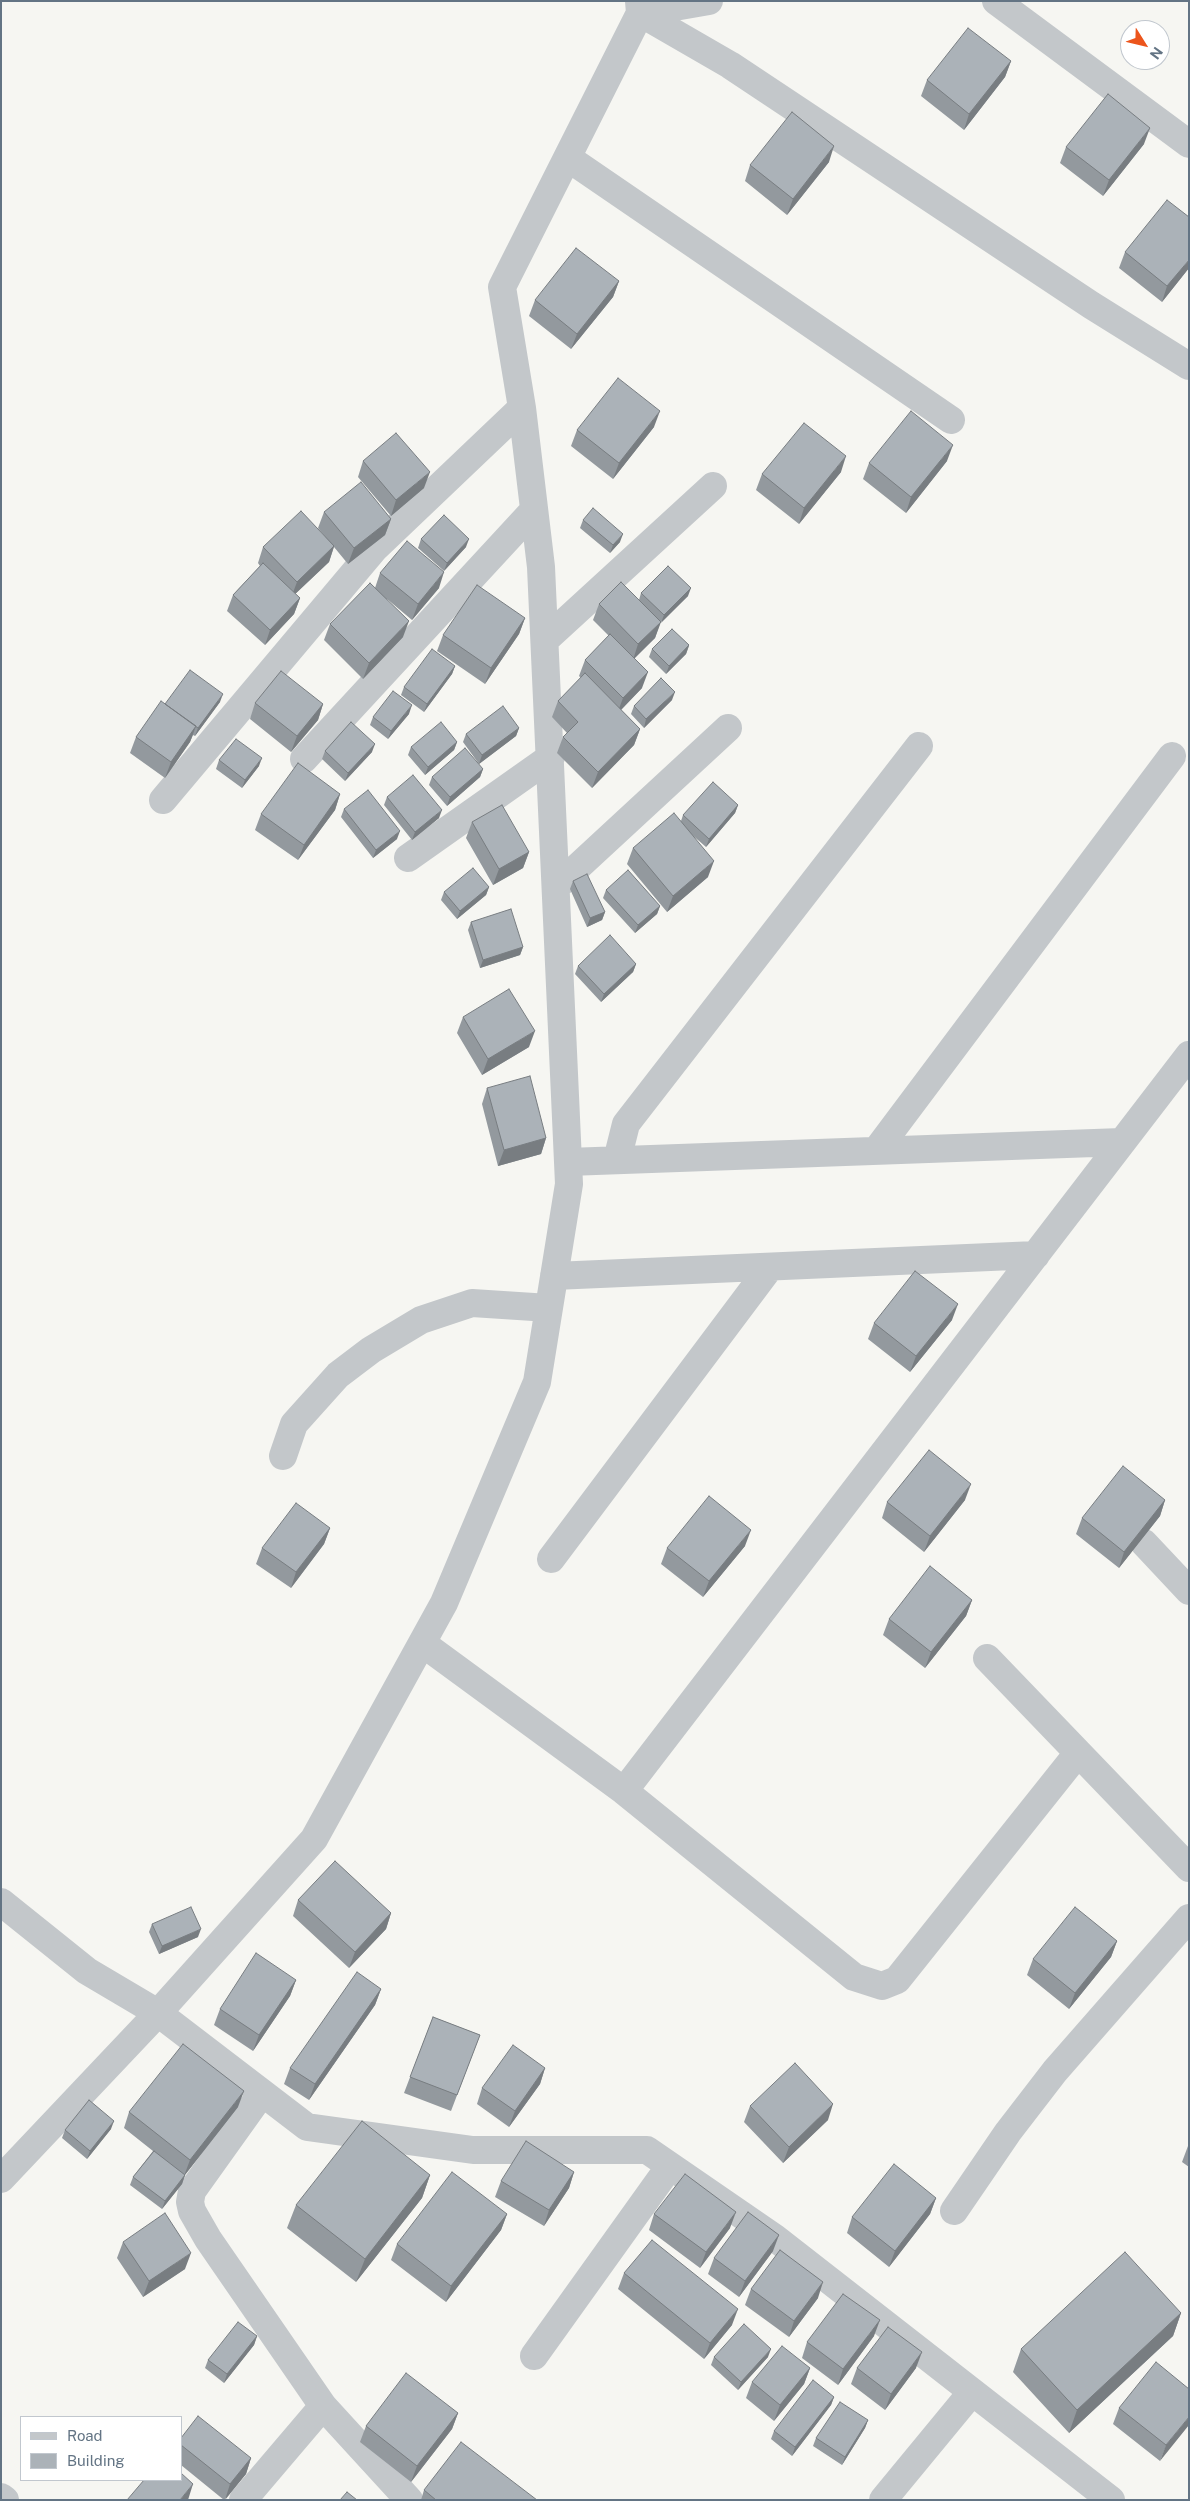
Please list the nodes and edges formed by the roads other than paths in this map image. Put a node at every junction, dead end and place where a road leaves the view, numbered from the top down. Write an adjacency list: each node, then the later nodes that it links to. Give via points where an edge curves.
1 (710, 1): 3 (street)
2 (996, 1): 4 (street)
3 (640, 7): 5 (street); 6 (street, via 1091,305)
4 (1189, 144)
5 (568, 158): 7 (street, via 502,287); 8 (street)
6 (1189, 366)
7 (522, 408): 10 (street); 17 (street, via 375,548)
8 (951, 420)
9 (713, 486): 11 (street)
10 (534, 510): 11 (street); 16 (street)
11 (545, 640): 15 (street)
12 (728, 728): 19 (street)
13 (919, 746): 23 (street, via 626,1124)
14 (1172, 756): 22 (street)
15 (551, 757): 18 (street); 19 (street)
16 (304, 759)
17 (163, 800)
18 (408, 858)
19 (556, 887): 24 (street)
20 (1189, 1055): 21 (street)
21 (1122, 1142): 22 (street); 25 (street)
22 (876, 1152): 23 (street)
23 (618, 1160): 24 (street)
24 (568, 1162): 27 (street, via 569,1184)
25 (1036, 1255): 26 (street); 36 (street)
26 (770, 1267): 27 (street); 31 (street)
27 (554, 1276): 28 (street)
28 (549, 1308): 29 (street, via 472,1303 421,1320 371,1350 338,1375 294,1424); 33 (street, via 537,1382 444,1603)
29 (282, 1456)
30 (1144, 1543): 32 (street)
31 (551, 1559)
32 (1189, 1591)
33 (422, 1643): 36 (street); 40 (street, via 314,1838)
34 (987, 1658): 35 (street)
35 (1078, 1753): 36 (street, via 898,1980 882,1986 854,1977); 37 (street)
36 (624, 1790)
37 (1189, 1868)
38 (1, 1902): 40 (street, via 87,1971)
39 (1189, 1918): 44 (street, via 1055,2071)
40 (158, 2013): 41 (street); 43 (street)
41 (262, 2093): 42 (street, via 307,2127 473,2150 647,2150); 47 (street, via 192,2191 190,2202 208,2240)
42 (670, 2166): 45 (street); 46 (street, via 775,2238)
43 (1, 2179)
44 (954, 2211)
45 (534, 2356)
46 (972, 2392): 52 (street); 53 (street)
47 (323, 2406): 50 (street); 51 (street)
48 (1, 2497): 49 (street)
49 (4, 2500)
50 (243, 2500)
51 (409, 2500)
52 (883, 2500)
53 (1110, 2500)

